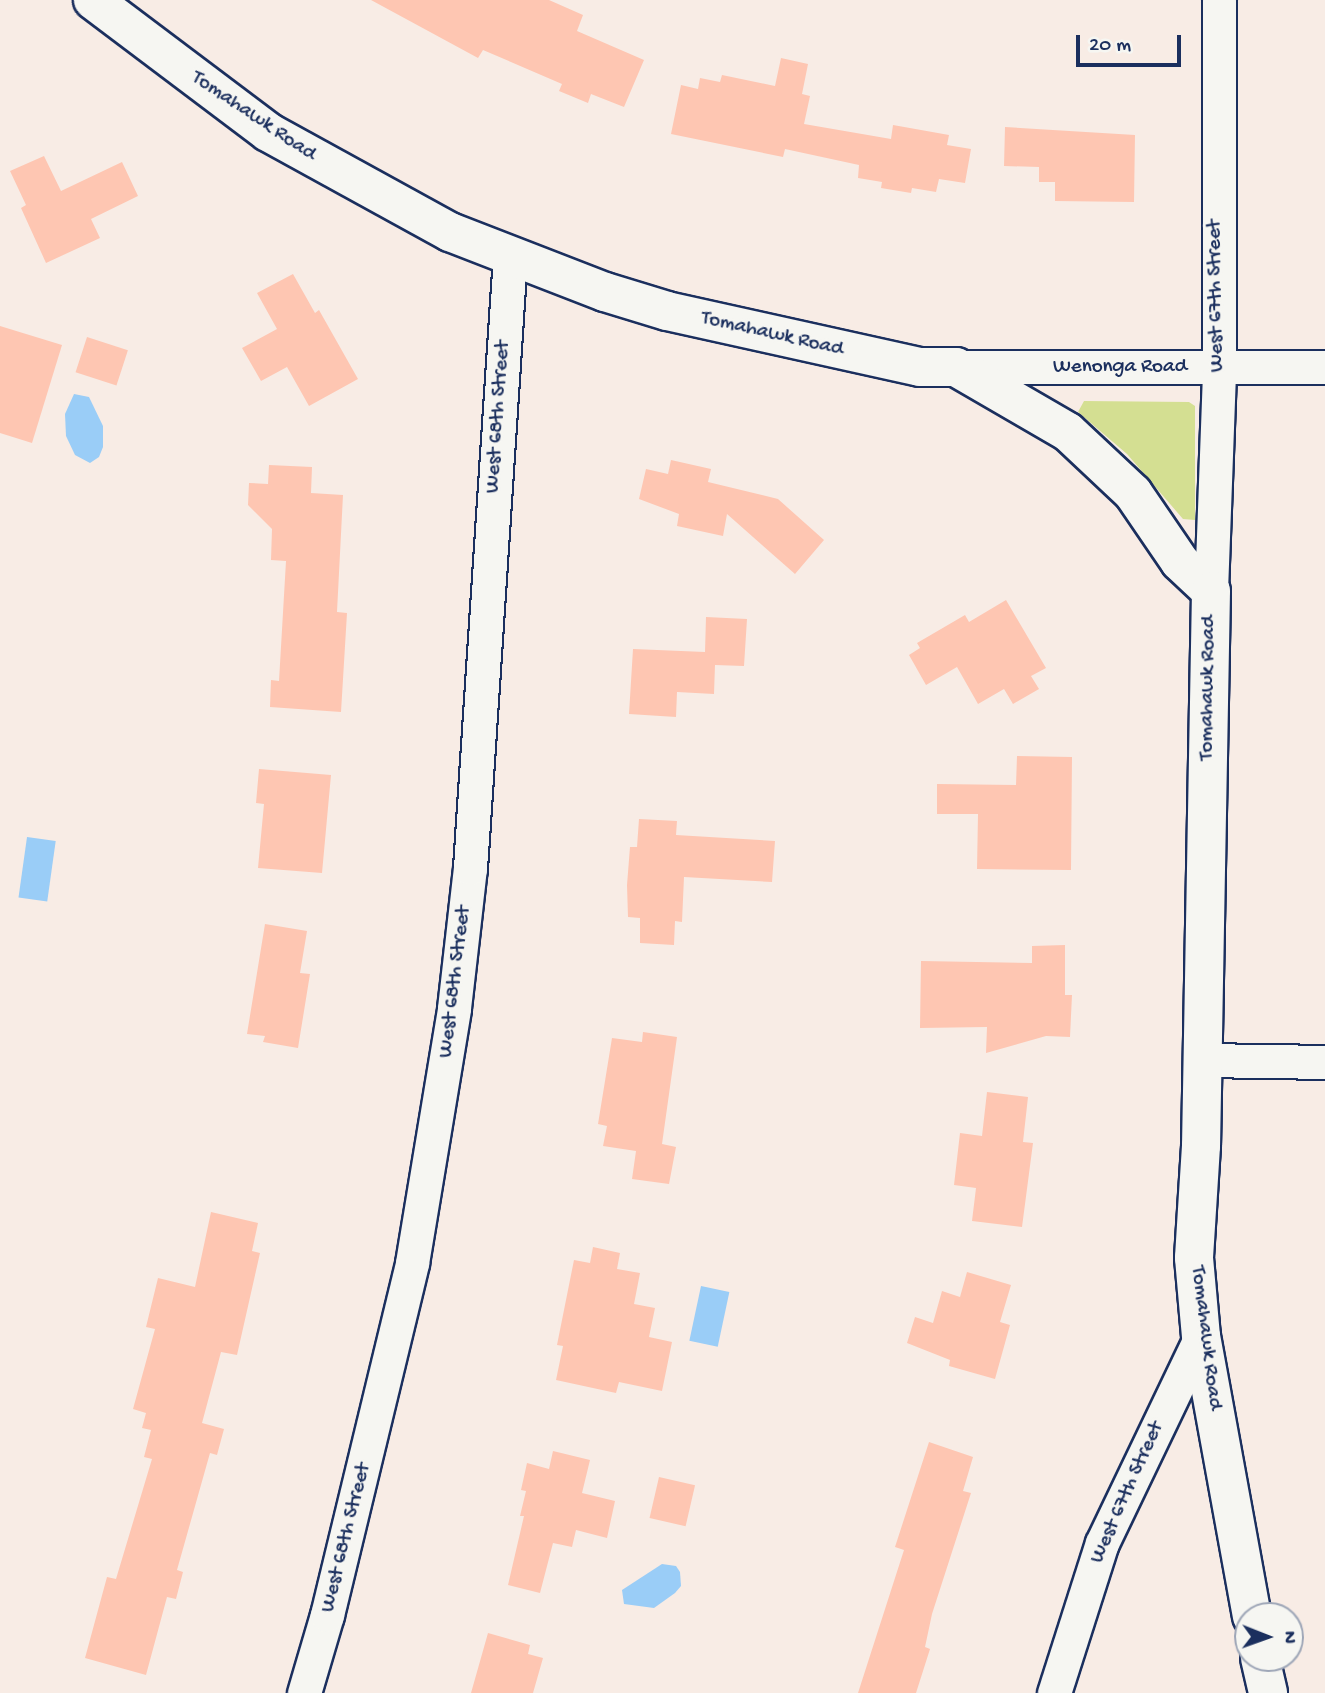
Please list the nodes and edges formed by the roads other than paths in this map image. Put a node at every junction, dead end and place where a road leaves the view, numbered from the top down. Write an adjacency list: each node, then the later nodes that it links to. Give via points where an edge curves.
1 (93, 0): 3 (street, Tomahawk Road, via 268,132 405,210)
2 (1219, 0): 6 (street, West 67th Street)
3 (510, 257): 4 (street, Tomahawk Road, via 605,292 708,321 919,367); 13 (street, West 68th Street, via 471,854 454,1008 406,1289 331,1602)
4 (956, 367): 6 (street, Wenonga Road); 7 (street, Tomahawk Road, via 1068,432 1133,494 1180,562)
5 (1325, 367): 6 (street, Wenonga Road)
6 (1219, 369): 7 (street, West 67th Street)
7 (1211, 591): 8 (street, Tomahawk Road)
8 (1202, 1060): 9 (street); 10 (street, Tomahawk Road, via 1194,1258)
9 (1325, 1062)
10 (1200, 1336): 11 (street, Tomahawk Road); 14 (street, West 67th Street, via 1102,1543)
11 (1249, 1602)
12 (1263, 1672): 15 (street)
13 (304, 1693)
14 (1054, 1693)
15 (1268, 1693)

